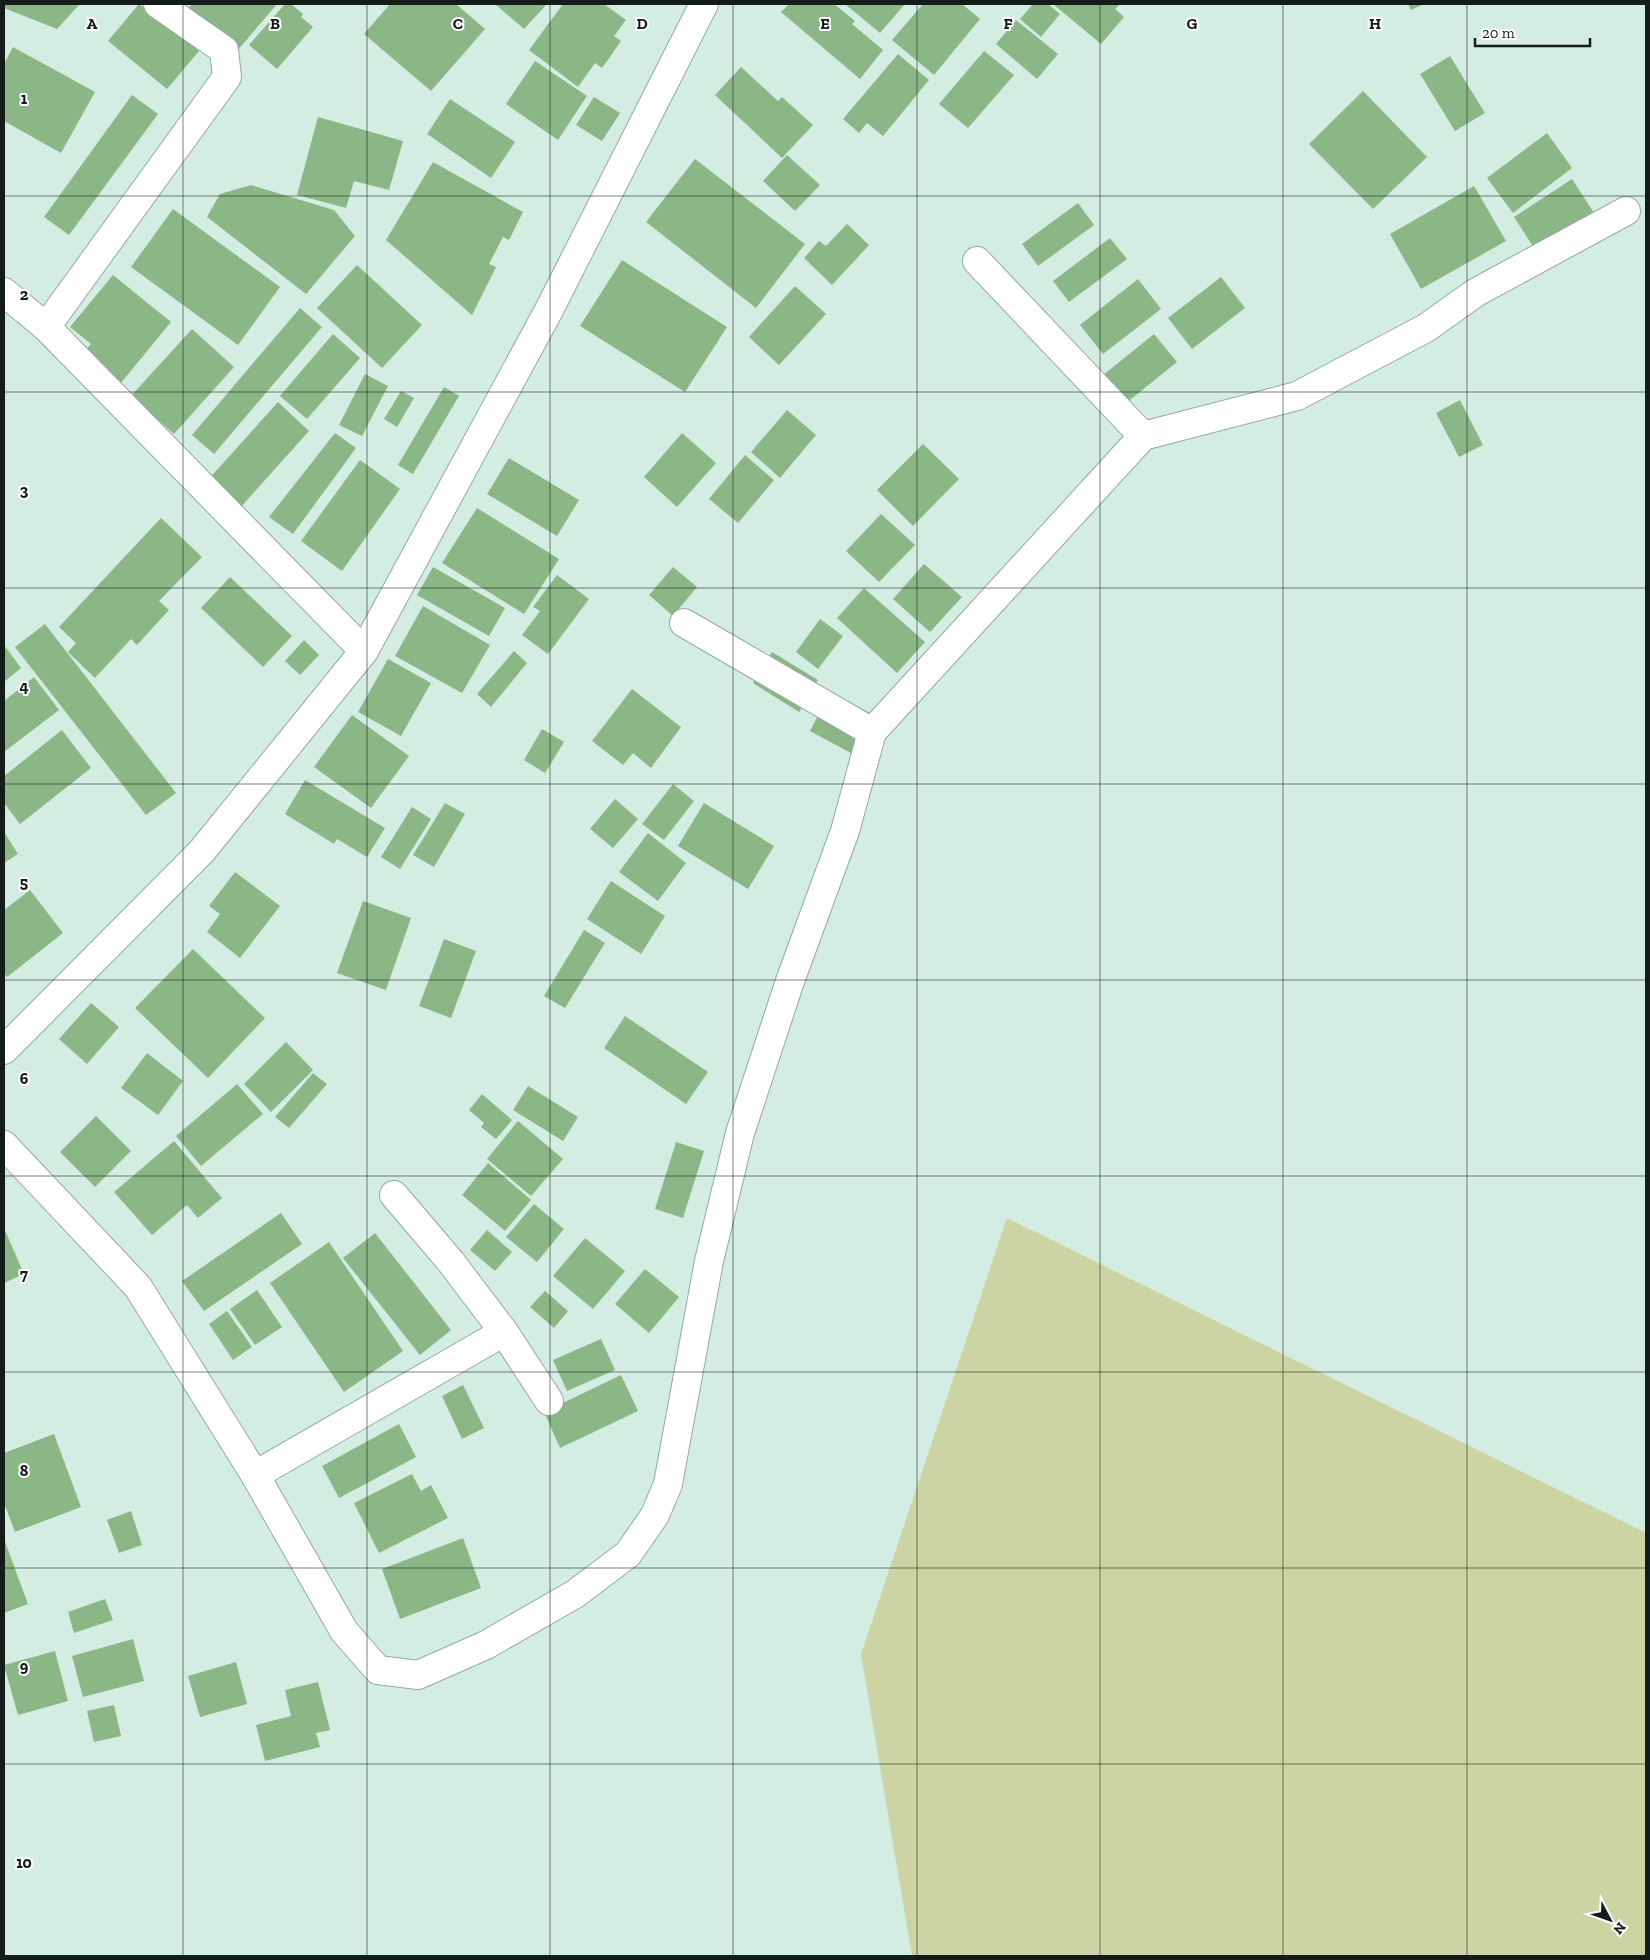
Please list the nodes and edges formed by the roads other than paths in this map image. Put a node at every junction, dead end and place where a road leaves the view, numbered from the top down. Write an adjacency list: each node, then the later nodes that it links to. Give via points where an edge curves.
1 (158, 4): 6 (street, via 224,50 227,77)
2 (704, 4): 9 (street, via 549,310)
3 (1626, 211): 7 (street, via 1475,292 1426,328 1297,396)
4 (977, 261): 7 (street)
5 (4, 292): 6 (street)
6 (46, 327): 9 (street)
7 (1143, 436): 10 (street)
8 (684, 622): 10 (street)
9 (364, 651): 11 (street, via 202,851)
10 (872, 732): 16 (street, via 845,831 790,981 740,1133 709,1261 668,1484 655,1515 628,1554 575,1594 486,1645 418,1675 378,1670 344,1631)
11 (4, 1050)
12 (4, 1145): 16 (street, via 138,1287)
13 (394, 1195): 14 (street)
14 (504, 1332): 15 (street); 16 (street)
15 (549, 1401)
16 (255, 1475)

